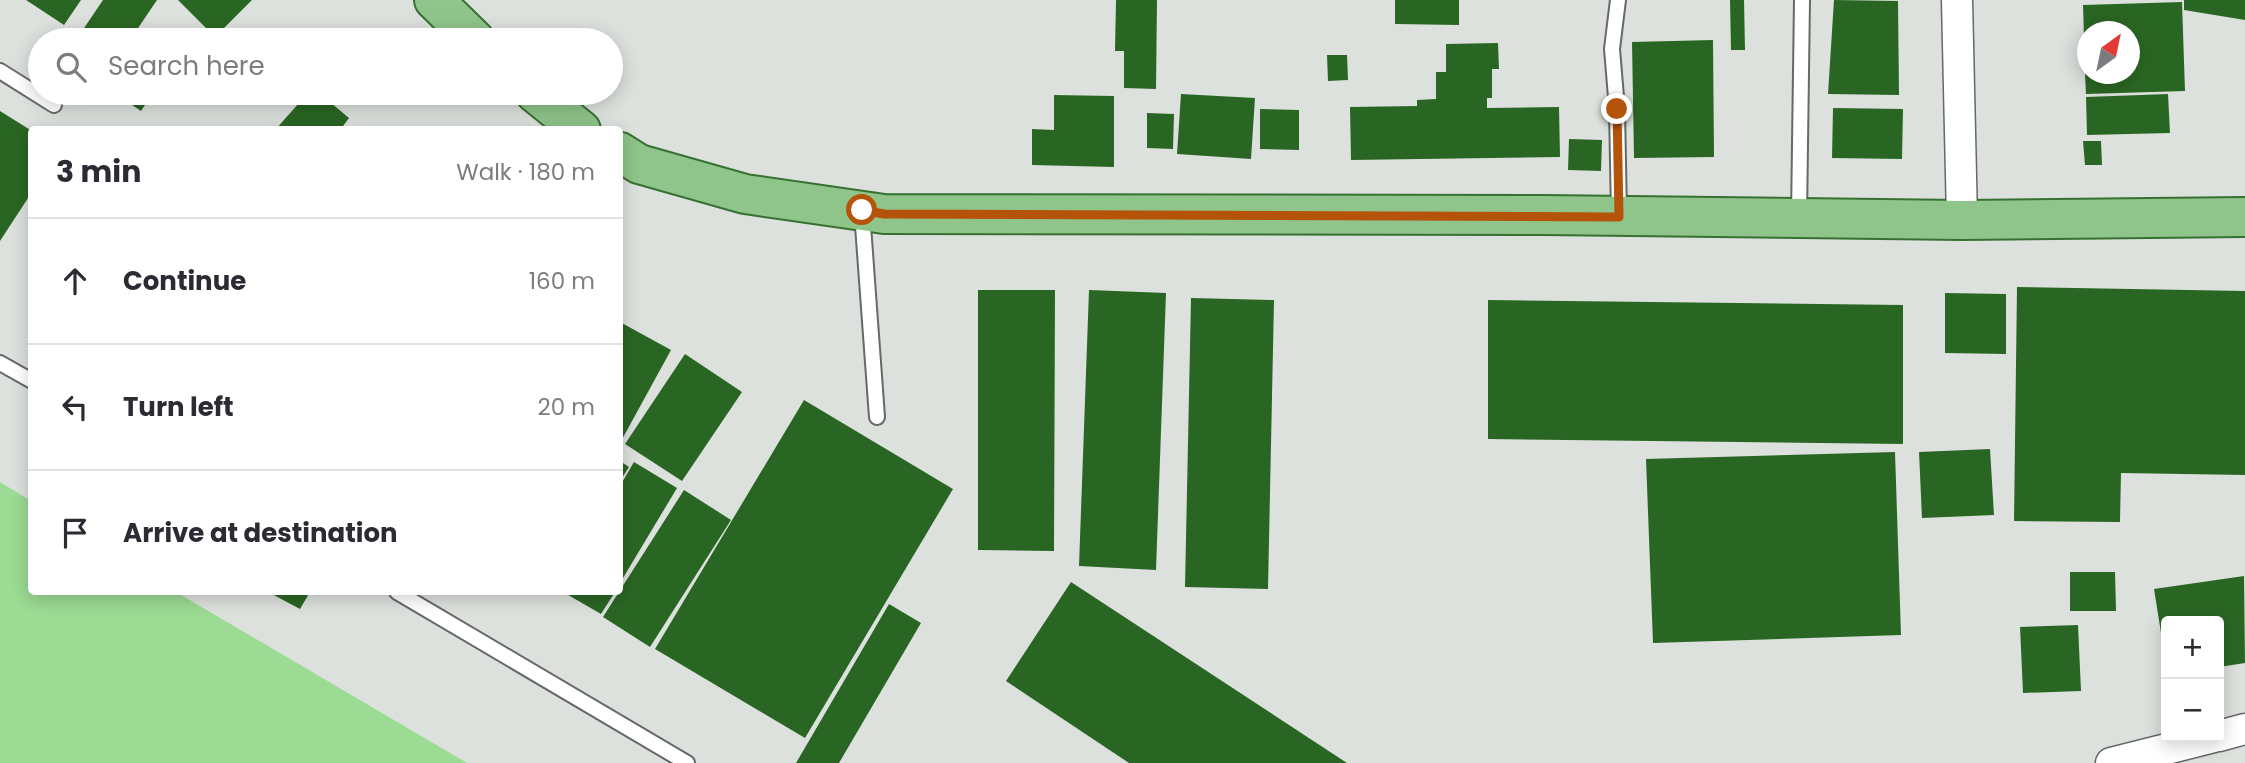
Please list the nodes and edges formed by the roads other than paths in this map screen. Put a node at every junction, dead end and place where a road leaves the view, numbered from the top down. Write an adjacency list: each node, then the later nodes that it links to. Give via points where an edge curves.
1 (434, 0): 5 (main road)
2 (1618, 0): 12 (lane, via 1612,49)
3 (1802, 0): 14 (lane)
4 (1957, 0): 15 (street)
5 (463, 28)
6 (0, 71): 7 (lane)
7 (28, 89)
8 (550, 105): 9 (main road)
9 (576, 126)
10 (623, 154): 11 (main road, via 639,164 745,194)
11 (862, 210): 12 (main road, via 884,214); 18 (lane)
12 (1619, 217): 14 (main road)
13 (2245, 217): 15 (main road)
14 (1799, 218): 15 (main road)
15 (1962, 220)
16 (0, 363): 17 (lane)
17 (28, 379)
18 (877, 417)
19 (402, 595): 23 (lane)
20 (2245, 729): 21 (street)
21 (2224, 734)
22 (2193, 742): 24 (street)
23 (687, 763)
24 (2111, 763)

